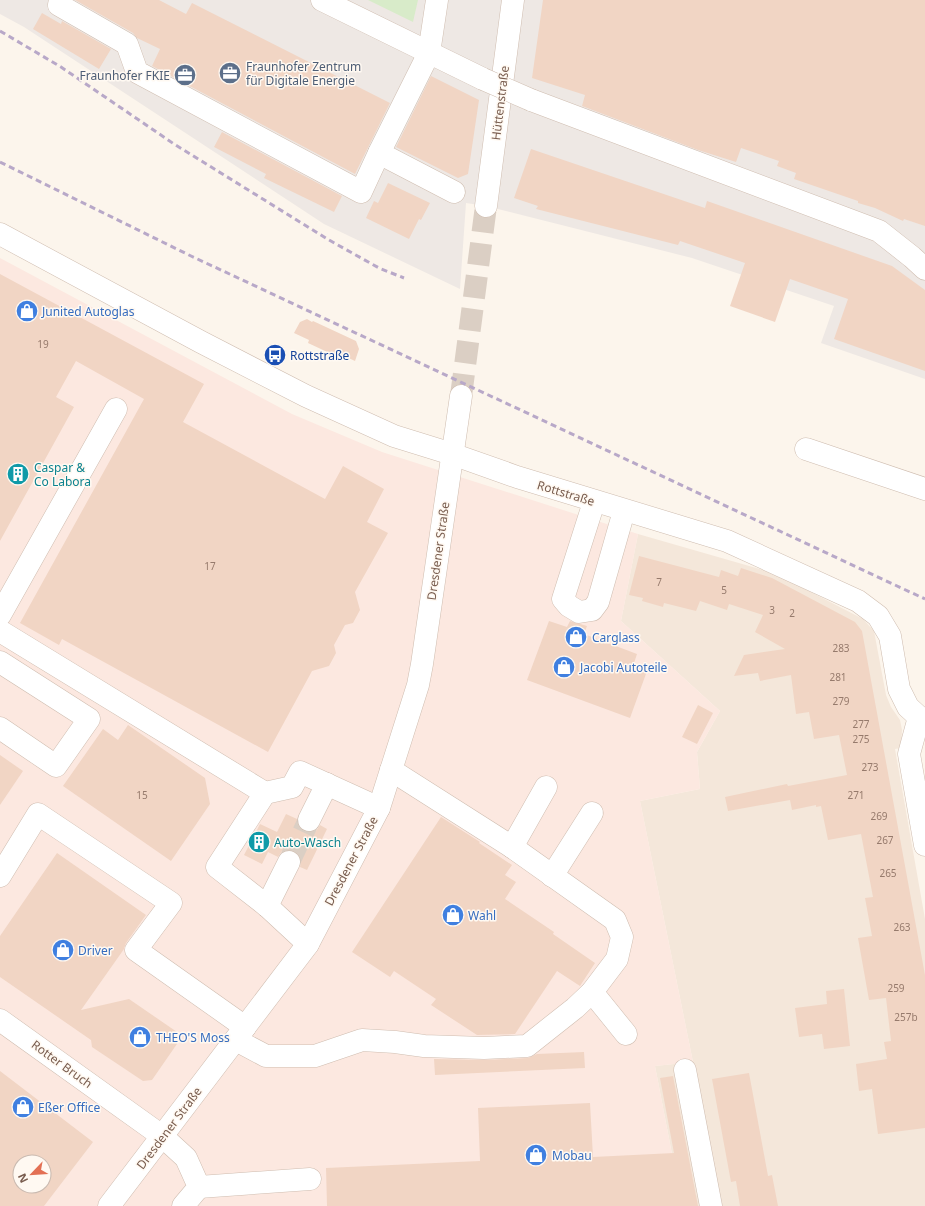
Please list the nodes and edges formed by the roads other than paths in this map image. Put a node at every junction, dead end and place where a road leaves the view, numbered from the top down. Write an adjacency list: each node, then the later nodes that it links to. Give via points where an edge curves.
1 (60, 0): 6 (street, via 59,5 127,44 137,72 361,192)
2 (322, 0): 5 (street)
3 (437, 0): 5 (street)
4 (513, 0): 8 (street, Hüttenstraße)
5 (429, 53): 6 (street); 10 (street, bridge, via 531,100 879,231)
6 (379, 152): 7 (street)
7 (454, 192)
8 (486, 206)
9 (0, 234): 14 (street, Rottstraße, via 306,396 394,436)
10 (925, 269)
11 (461, 396): 14 (street)
12 (116, 409): 18 (street)
13 (806, 448): 15 (street)
14 (452, 454): 16 (street, Rottstraße); 23 (street, Dresdener Straße, via 418,686)
15 (925, 489)
16 (594, 502): 17 (street, Rottstraße); 17 (street, via 563,599 579,612 592,610 598,602)
17 (624, 511): 21 (street, Rottstraße, via 727,542 858,601 878,616 890,636 900,689 908,707)
18 (0, 615)
19 (0, 631): 26 (street)
20 (0, 662): 22 (street, via 89,719 56,766)
21 (922, 718): 30 (street, via 909,754)
22 (0, 728)
23 (391, 770): 27 (street, Dresdener Straße); 31 (street)
24 (327, 784): 26 (street, via 300,772 292,787); 27 (street); 29 (street)
25 (546, 787): 31 (street)
26 (265, 793): 35 (street, via 217,867)
27 (379, 808): 36 (street, Dresdener Straße)
28 (592, 813): 34 (street)
29 (309, 820)
30 (925, 845)
31 (512, 847): 34 (street)
32 (289, 862): 35 (street)
33 (0, 876): 39 (street, via 38,814 171,903 136,950)
34 (552, 876): 37 (street, via 615,920 622,937 617,959)
35 (267, 906): 36 (street)
36 (308, 944): 39 (street, Dresdener Straße)
37 (592, 992): 39 (street, via 526,1046 424,1046 362,1040 315,1056 266,1056); 40 (street)
38 (0, 1020): 42 (street, Rotter Bruch)
39 (240, 1034): 42 (street, Dresdener Straße)
40 (626, 1034)
41 (685, 1070): 47 (street)
42 (162, 1136): 44 (street, Rotter Bruch, via 186,1158); 45 (street, Dresdener Straße)
43 (310, 1179): 44 (street)
44 (199, 1187): 46 (street)
45 (109, 1206)
46 (183, 1206)
47 (711, 1206)

